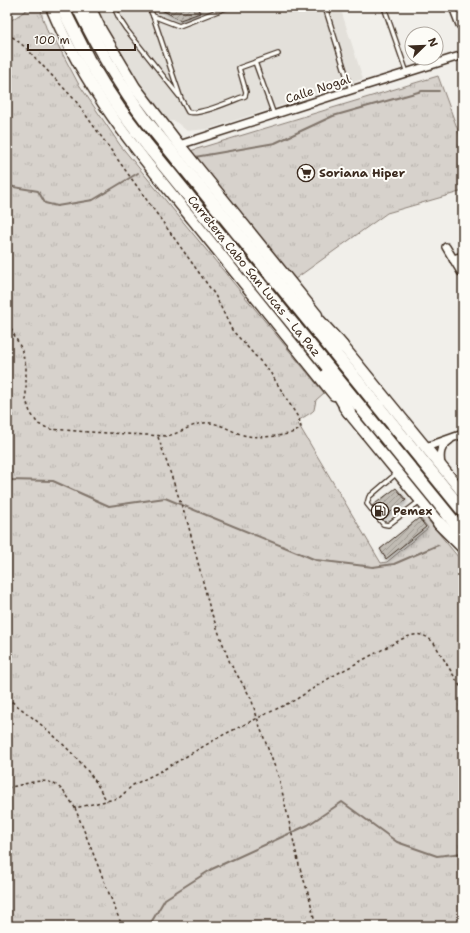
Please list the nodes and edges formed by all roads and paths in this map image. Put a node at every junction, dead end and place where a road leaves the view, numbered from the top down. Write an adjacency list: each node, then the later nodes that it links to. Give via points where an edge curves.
1 (50, 7): 30 (main road, via 71,51 111,117)
2 (62, 7): 28 (highway, Carretera Cabo San Lucas - La Paz, via 88,59 119,108)
3 (78, 7): 22 (highway, Carretera Cabo San Lucas - La Paz, via 110,67 138,109)
4 (90, 7): 21 (main road, via 135,87)
5 (114, 7): 19 (lane, via 126,29)
6 (150, 7): 11 (lane)
7 (228, 7): 11 (lane, via 179,26)
8 (324, 7): 18 (lane)
9 (384, 7): 17 (lane)
10 (453, 7): 12 (street, via 460,25)
11 (153, 16): 19 (lane)
12 (463, 26)
13 (7, 34): 32 (path, via 26,48 75,100 215,295 232,330 270,372 301,424 300,430 289,434 263,437 248,436 211,422 171,435)
14 (278, 54): 16 (lane)
15 (463, 56): 17 (street, Calle Nogal)
16 (255, 62): 19 (lane, via 239,68 245,96 193,114 188,112); 20 (lane)
17 (407, 73): 18 (street, Calle Nogal)
18 (351, 90): 20 (street, Calle Nogal)
19 (182, 99)
20 (274, 114): 21 (street, Calle Nogal)
21 (179, 145): 29 (main road)
22 (246, 244): 29 (highway, via 279,275); 39 (highway, Carretera Cabo San Lucas - La Paz)
23 (446, 247): 25 (street)
24 (463, 256): 25 (street)
25 (453, 259): 26 (street)
26 (461, 272)
27 (7, 317): 32 (path, via 26,366 26,400 38,424 50,429)
28 (298, 330): 30 (highway, via 309,352 326,372); 41 (highway, Carretera Cabo San Lucas - La Paz)
29 (342, 346): 34 (main road)
30 (349, 412): 36 (main road)
31 (463, 434): 33 (street)
32 (157, 436): 46 (path, via 188,524 210,609 230,663 249,693)
33 (454, 438): 34 (street, via 429,446); 35 (street, via 441,449 439,455)
34 (423, 445): 35 (main road)
35 (442, 467): 37 (main road)
36 (398, 472): 38 (main road); 38 (lane, via 369,497 367,504 370,509 383,524 388,525)
37 (463, 493)
38 (420, 500): 40 (main road)
39 (463, 511)
40 (439, 523): 42 (highway); 43 (main road)
41 (463, 533)
42 (463, 547)
43 (463, 552)
44 (463, 692): 46 (path, via 434,643 428,637 419,634 402,638 288,703)
45 (7, 698): 48 (path, via 45,728 84,766)
46 (257, 717): 48 (path, via 134,784 119,798); 51 (path, via 279,778)
47 (7, 788): 49 (path, via 41,780 49,781 68,796)
48 (107, 801): 49 (path)
49 (75, 808): 50 (path)
50 (122, 926)
51 (316, 926)

